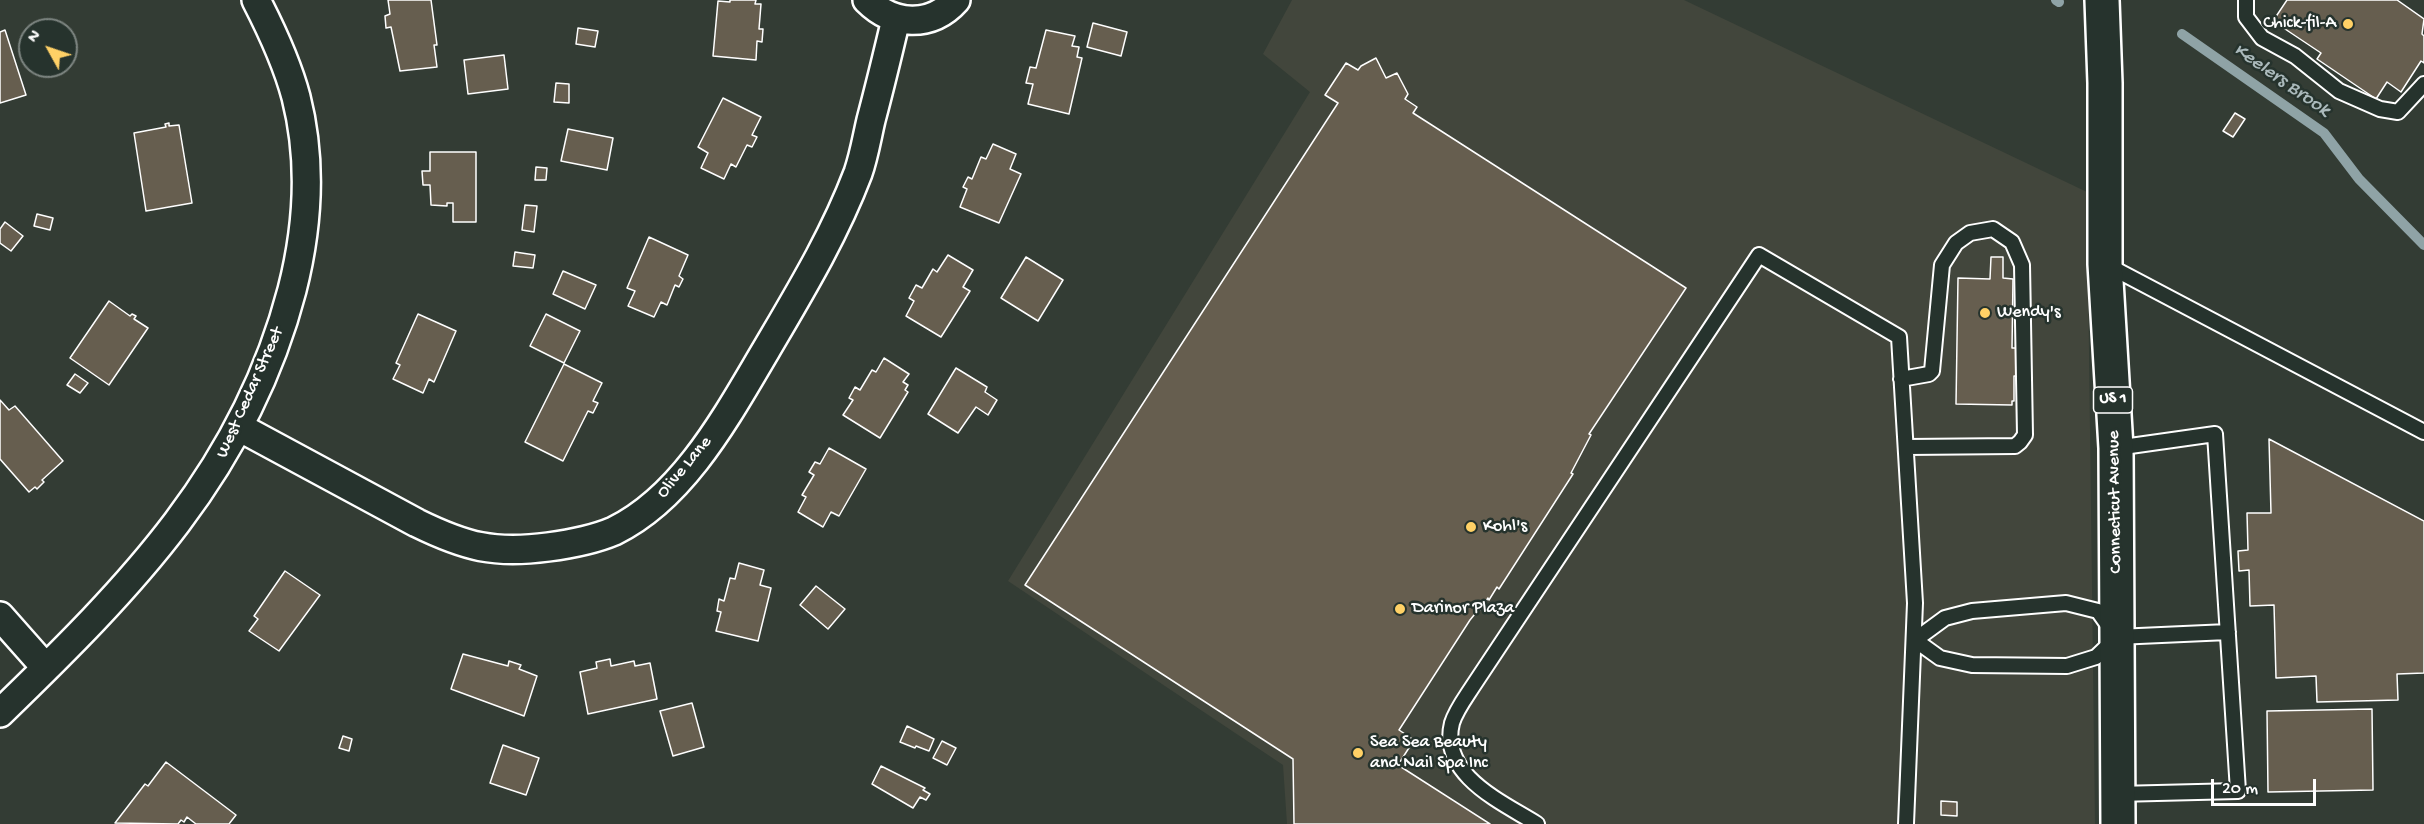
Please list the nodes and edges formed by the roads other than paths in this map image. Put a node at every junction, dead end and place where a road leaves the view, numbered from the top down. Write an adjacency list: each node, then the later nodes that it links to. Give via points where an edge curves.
1 (256, 0): 10 (street, West Cedar Street, via 296,96 307,174 298,268 272,355)
2 (867, 0): 6 (street)
3 (956, 0): 6 (street, via 941,13 924,20)
4 (2102, 0): 8 (main road, Connecticut Avenue / US 1)
5 (2246, 0): 7 (lane, via 2246,17 2262,38 2295,56 2339,91 2380,109 2398,112)
6 (896, 19): 10 (street, Olive Lane, via 859,171 816,265 732,408 702,451 668,492 640,516 576,544 504,551 476,546 417,523)
7 (2424, 84)
8 (2105, 264): 11 (lane); 13 (main road, Connecticut Avenue / US 1)
9 (1901, 379): 12 (lane); 12 (lane, via 1932,371 1940,274 1956,243 1970,233 1998,231 2012,242 2022,265 2025,435 2015,446); 21 (lane, via 1899,338 1759,255 1452,722 1451,746 1459,767 1481,789)
10 (239, 427): 18 (street, West Cedar Street, via 216,468 161,543 98,617)
11 (2424, 432)
12 (1907, 447): 17 (lane)
13 (2116, 448): 15 (lane, via 2215,434); 16 (main road, Connecticut Avenue / US 1)
14 (0, 616): 18 (street)
15 (2228, 632): 16 (lane); 20 (lane, via 2238,791)
16 (2117, 637): 17 (lane, via 2097,657 2067,666 1972,665 1940,658); 17 (lane, via 2098,611 2066,603 1972,611 1945,618); 20 (main road, Connecticut Avenue / US 1)
17 (1915, 640): 22 (lane)
18 (46, 668): 19 (street, West Cedar Street)
19 (0, 714)
20 (2118, 809)
21 (1538, 824)
22 (1906, 824)

